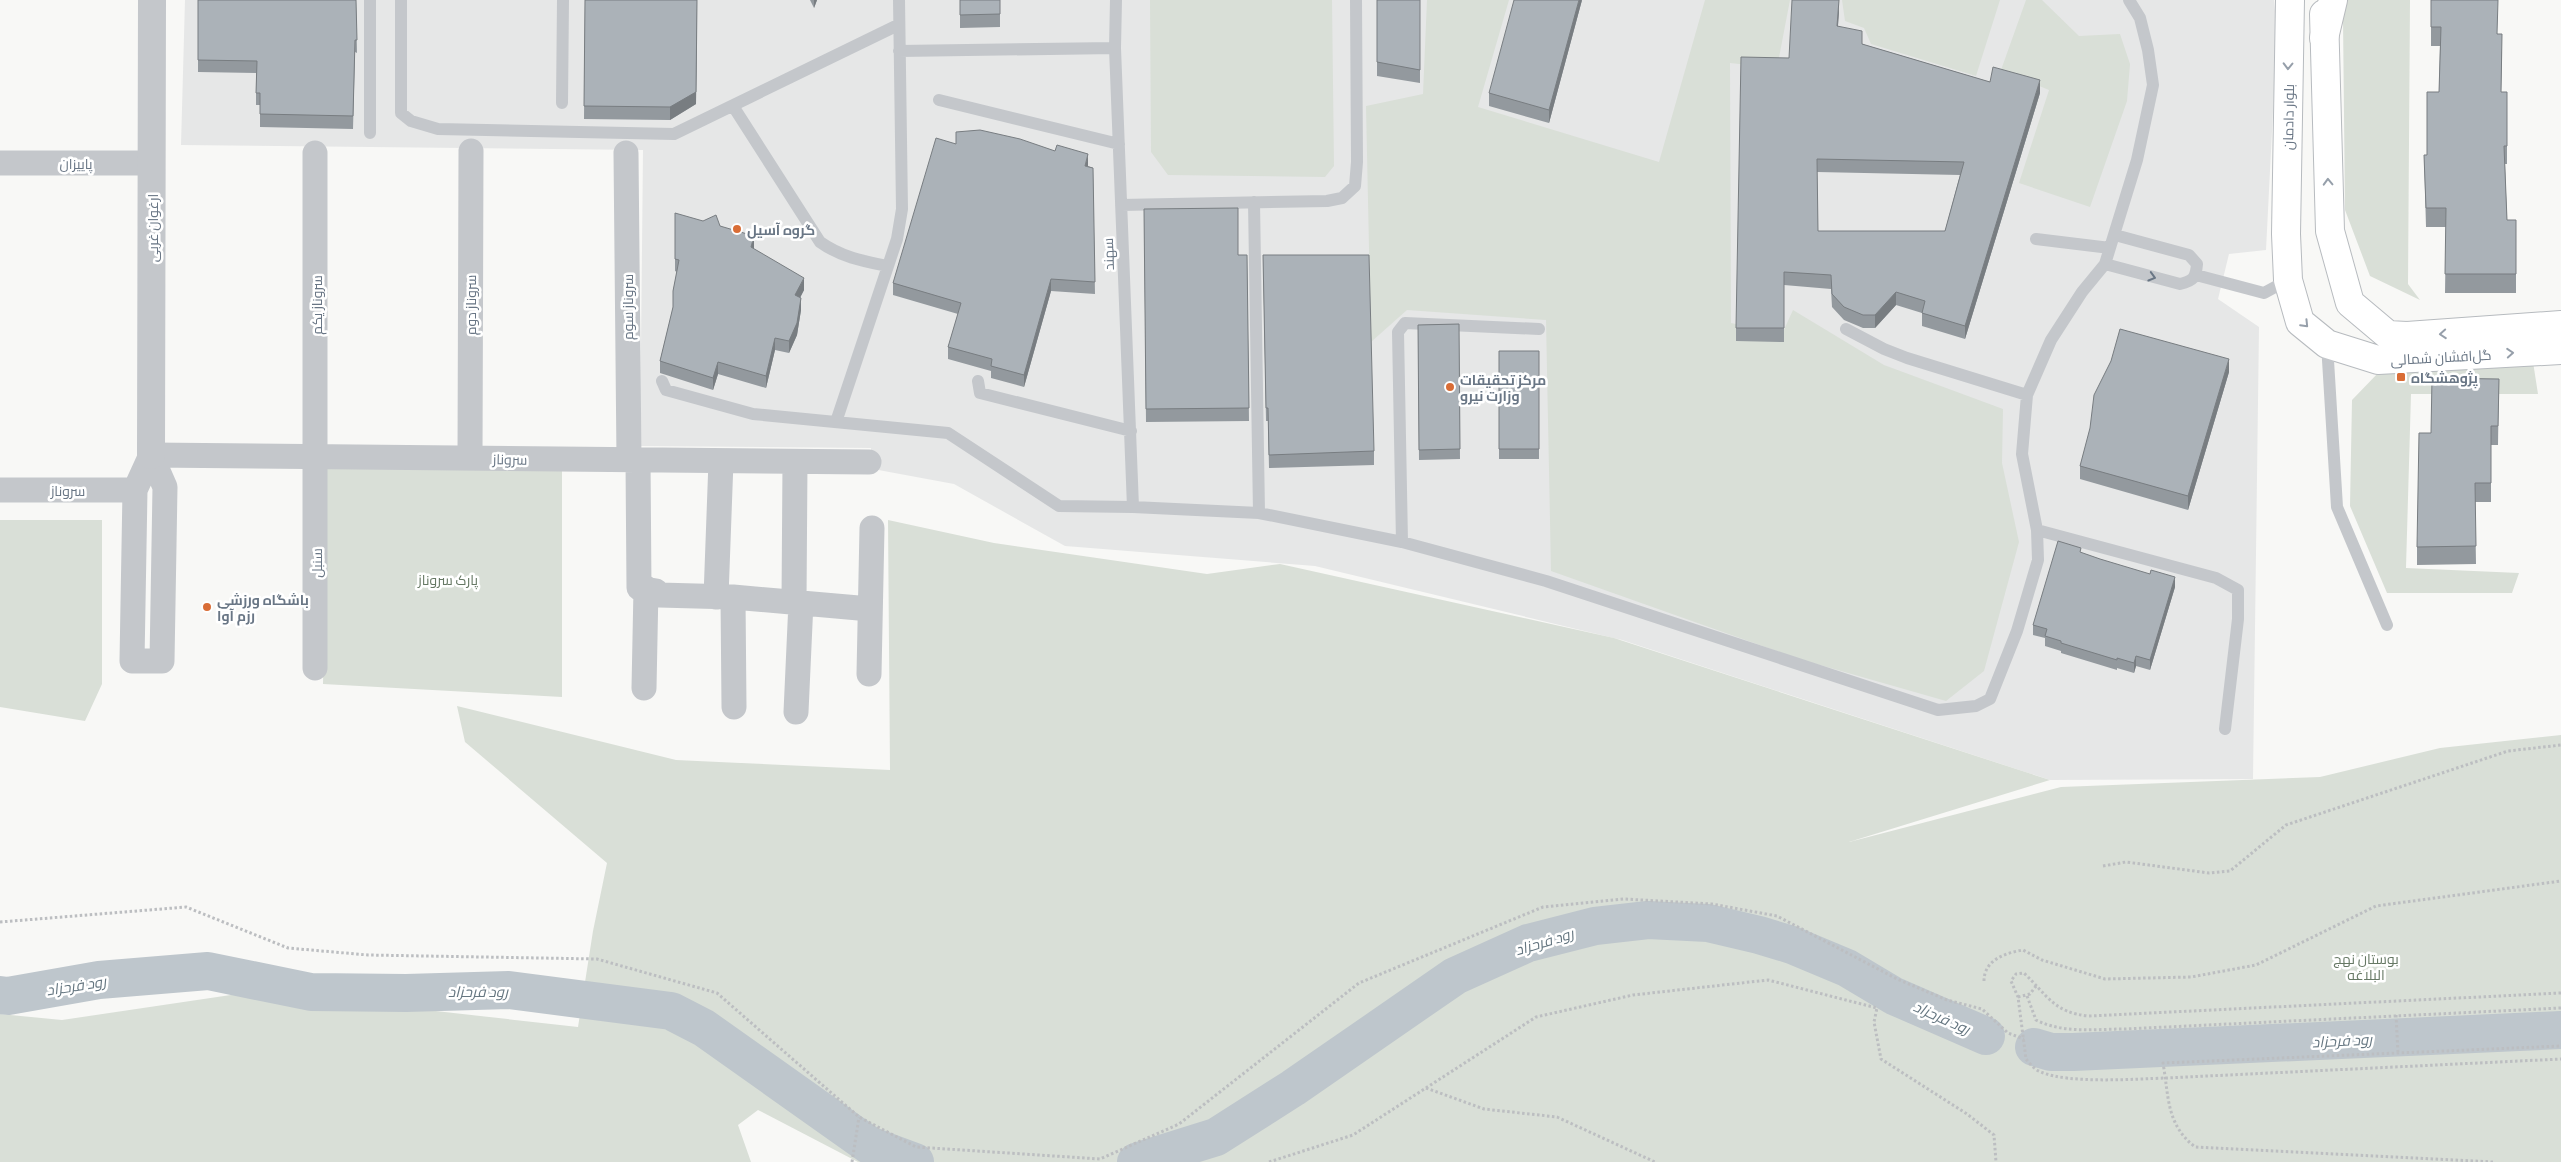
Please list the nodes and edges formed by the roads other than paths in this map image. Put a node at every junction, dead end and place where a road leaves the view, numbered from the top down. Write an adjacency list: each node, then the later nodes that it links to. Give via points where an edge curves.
1 (152, 0): 27 (street, ارغوان غربی)
2 (370, 0): 21 (lane)
3 (401, 0): 20 (lane, via 401,113 424,126 438,129 674,134)
4 (563, 0): 19 (lane)
5 (899, 0): 13 (lane)
6 (1116, 0): 16 (lane, سهند)
7 (1356, 0): 28 (lane, via 1357,162 1354,186 1342,198)
8 (2129, 0): 32 (lane, via 2140,18 2153,85 2137,160)
9 (2283, 0): 14 (street)
10 (2290, 0): 14 (main road, بلوار دادمان)
11 (2324, 0): 15 (main road)
12 (2333, 0): 15 (main road)
13 (898, 25): 17 (lane); 20 (lane)
14 (2289, 35): 31 (main road, بلوار دادمان, one-way to 31)
15 (2324, 38): 30 (main road, one-way to 15)
16 (1115, 48): 17 (lane); 22 (lane, سهند)
17 (899, 51): 36 (lane, via 902,209 897,239)
18 (939, 100): 22 (lane)
19 (562, 103)
20 (732, 106): 36 (lane, via 820,242 850,259)
21 (370, 133)
22 (1119, 144): 29 (lane, سهند)
23 (471, 151): 51 (street, سروناز دوم)
24 (315, 153): 50 (street, سروناز یکم)
25 (626, 154): 52 (street, سروناز سوم)
26 (0, 163): 27 (street, پاییزان)
27 (152, 163): 49 (street, ارغوان غربی)
28 (1254, 202): 29 (lane); 59 (lane)
29 (1122, 205): 48 (lane, سهند)
30 (2330, 231): 31 (main road); 39 (main road, گل‌افشان شمالی, one-way to 30, via 2388,335 2350,303)
31 (2286, 234): 38 (main road, گل‌افشان شمالی)
32 (2115, 235): 34 (lane); 37 (lane, via 2189,255 2197,264)
33 (2036, 239): 34 (lane)
34 (2110, 248): 35 (lane)
35 (2105, 264): 37 (lane, one-way to 37, via 2180,284 2191,281); 46 (lane, via 2082,292 2051,340)
36 (887, 266): 47 (lane)
37 (2196, 275): 38 (lane, via 2264,293)
38 (2288, 280): 42 (main road, گل‌افشان شمالی, one-way to 42, via 2300,322)
39 (2561, 325)
40 (1539, 329): 62 (lane, via 1405,323 1398,332)
41 (1846, 329): 46 (lane, via 1900,355)
42 (2327, 344): 43 (main road, گل‌افشان شمالی, one-way to 43, via 2378,360); 67 (lane, via 2338,507)
43 (2561, 350)
44 (662, 381): 47 (lane, via 666,390 753,414)
45 (978, 381): 48 (lane, via 980,393)
46 (2027, 395): 61 (lane, via 2022,454)
47 (836, 422): 58 (lane, via 948,434 1058,506)
48 (1130, 431): 58 (lane, سهند)
49 (152, 455): 50 (street, سروناز); 57 (street, ارغوان غربی); 57 (street, ارغوان غربی, via 165,487 162,662 132,661)
50 (317, 457): 51 (street, سروناز); 68 (street, سنبل)
51 (470, 458): 52 (street, سروناز)
52 (633, 460): 53 (street, سروناز); 63 (street, سروناز سوم, via 639,588)
53 (721, 461): 54 (street, سروناز); 64 (street)
54 (794, 462): 55 (street, سروناز); 65 (street)
55 (869, 462)
56 (0, 490): 57 (street, سروناز)
57 (135, 490)
58 (1133, 507): 59 (lane)
59 (1259, 513): 62 (lane)
60 (872, 528): 66 (street)
61 (2037, 530): 62 (lane, via 2038,560 2017,631 1990,699 1976,706 1938,710 1546,581); 73 (lane, via 2216,578 2238,590 2238,619)
62 (1402, 542)
63 (646, 588): 64 (street, via 656,591 659,596); 70 (street)
64 (724, 597): 65 (street); 71 (street)
65 (798, 602): 66 (street); 72 (street)
66 (870, 609): 69 (street)
67 (2387, 625)
68 (316, 668)
69 (869, 674)
70 (644, 688)
71 (734, 707)
72 (796, 712)
73 (2224, 729)

